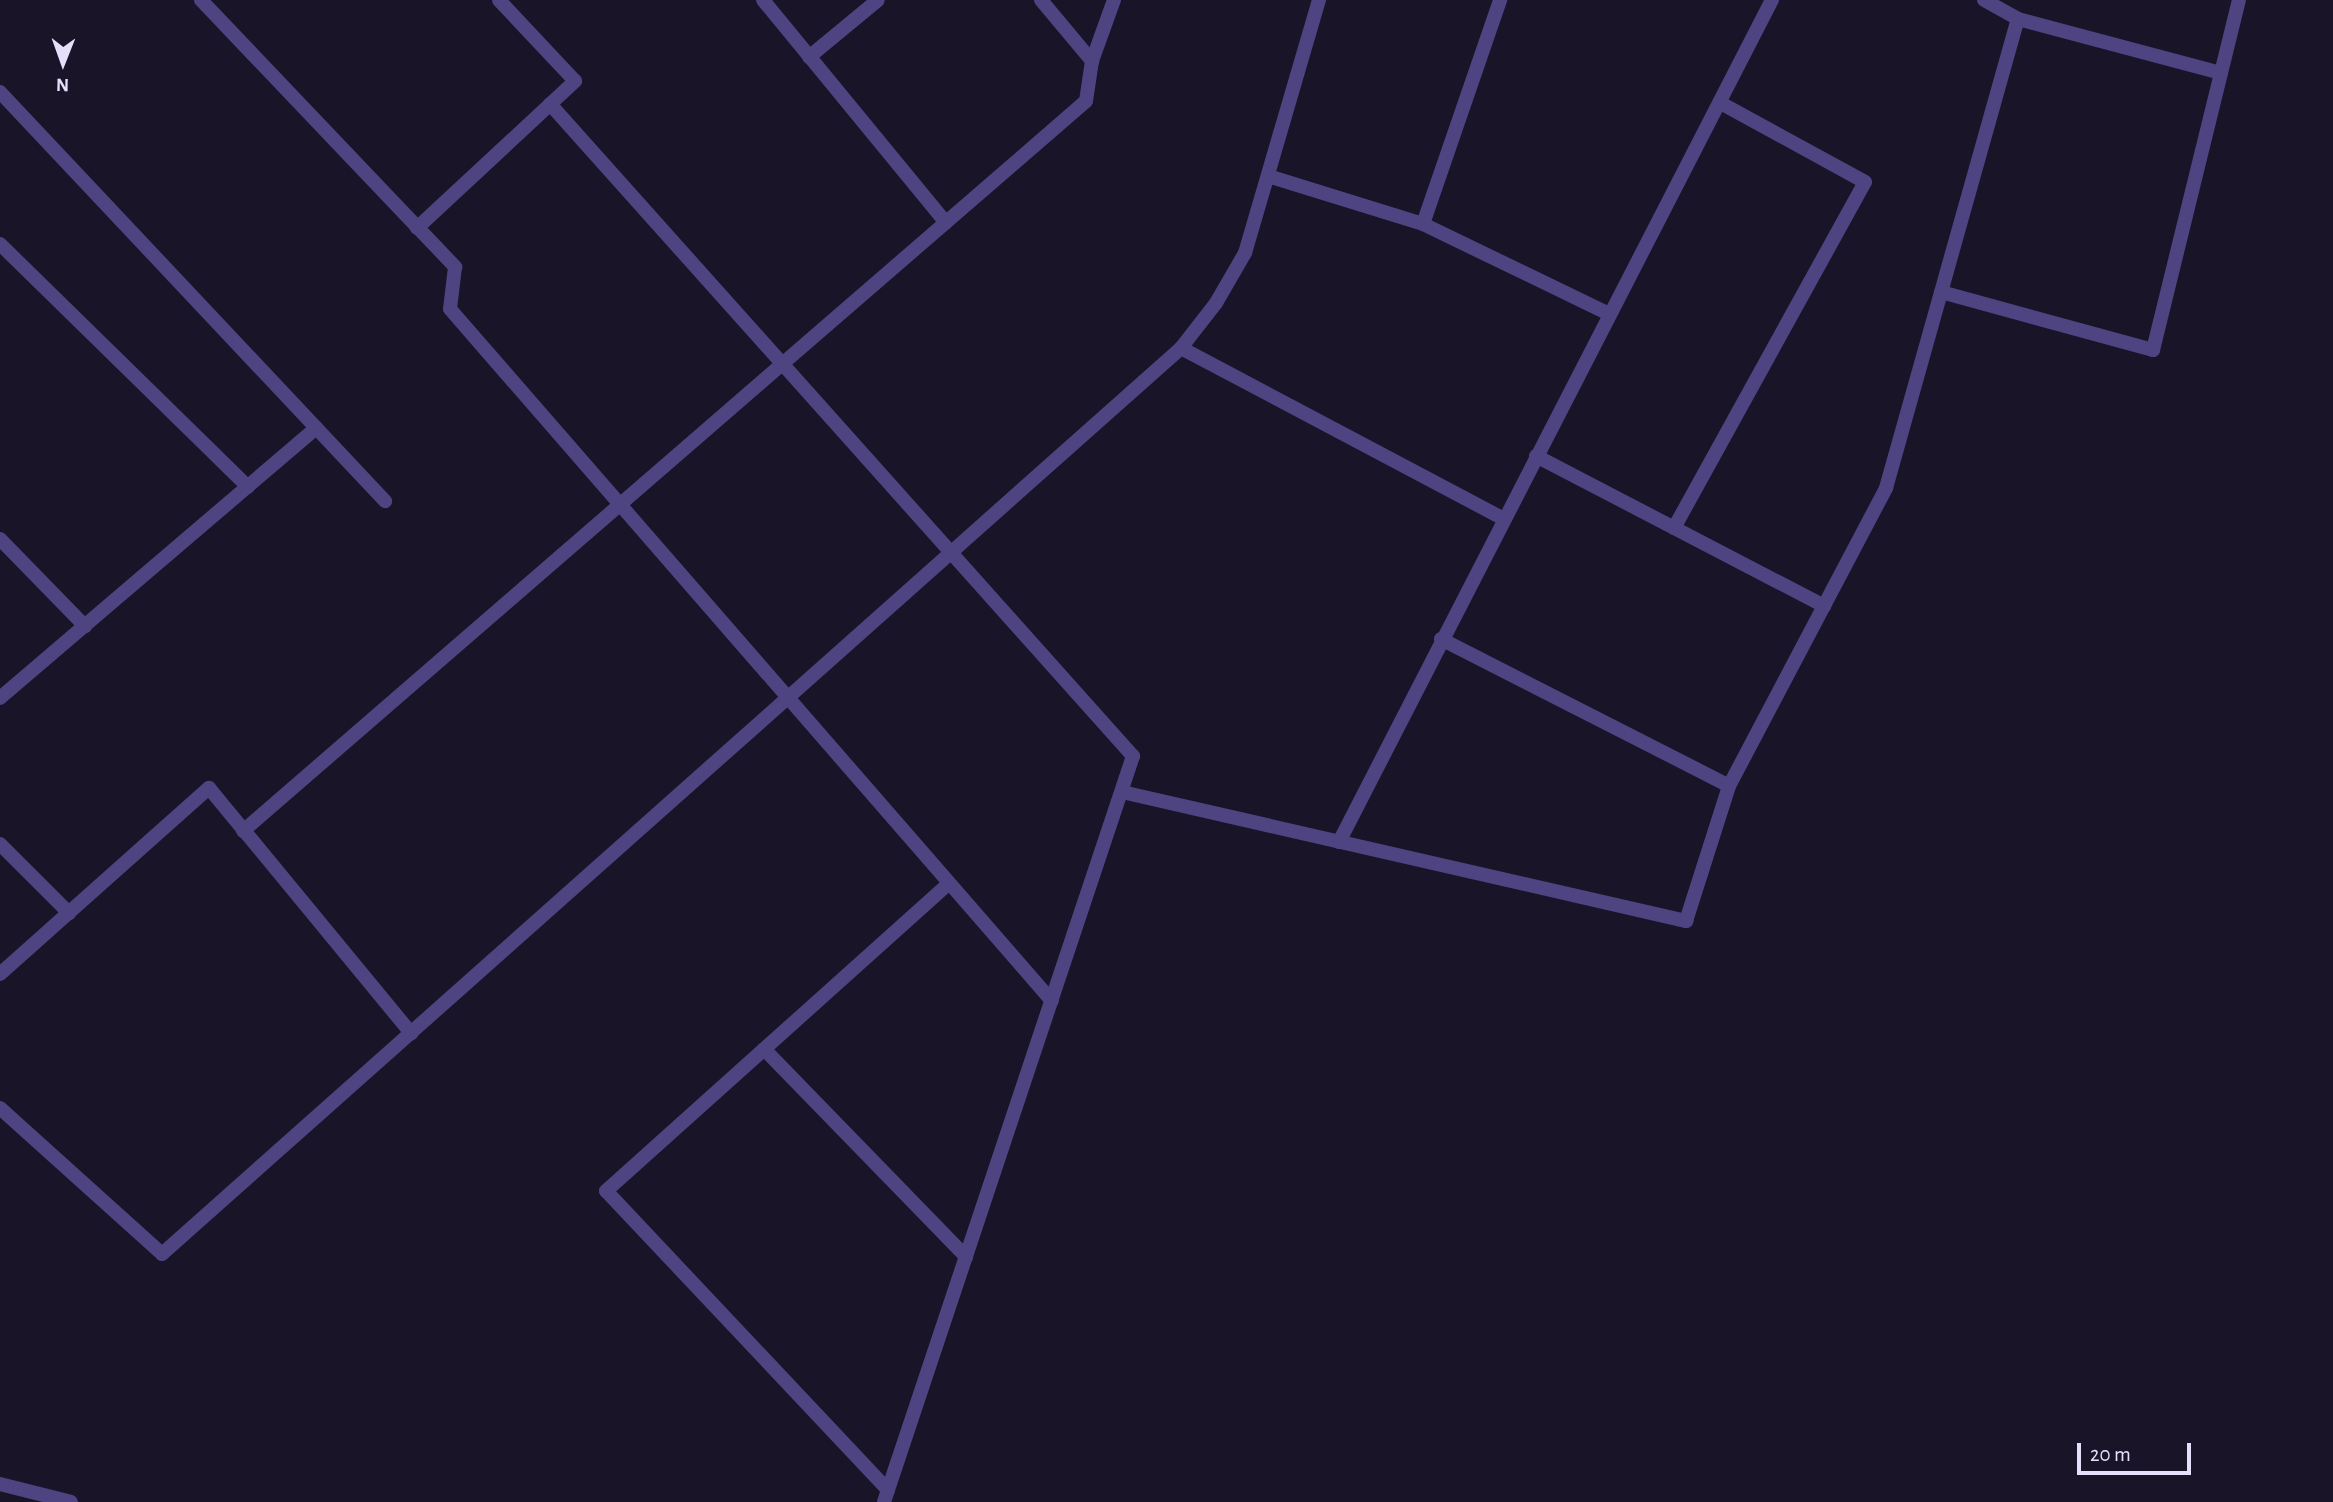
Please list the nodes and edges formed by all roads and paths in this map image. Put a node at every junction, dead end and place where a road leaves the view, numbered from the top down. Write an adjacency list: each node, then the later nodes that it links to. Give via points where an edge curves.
1 (201, 0): 22 (street)
2 (499, 0): 18 (street, via 576,81)
3 (763, 0): 13 (street)
4 (878, 0): 13 (street)
5 (1041, 0): 14 (street)
6 (1114, 0): 14 (street)
7 (1319, 0): 19 (street)
8 (1500, 0): 21 (street)
9 (1772, 0): 17 (street)
10 (1984, 0): 12 (street)
11 (2239, 0): 15 (street)
12 (2018, 19): 15 (street); 24 (street)
13 (810, 57): 20 (street)
14 (1092, 61): 20 (street, via 1086,101)
15 (2221, 73): 24 (street, via 2153,350)
16 (0, 92): 28 (street)
17 (1719, 102): 25 (street); 34 (street, via 1865,182)
18 (550, 104): 22 (street); 27 (street)
19 (1268, 176): 21 (street); 26 (street, via 1245,253 1216,303)
20 (946, 223): 27 (street)
21 (1423, 224): 25 (street)
22 (417, 228): 32 (street, via 455,267 450,309)
23 (0, 244): 30 (street)
24 (1941, 292): 37 (street, via 1886,488)
25 (1609, 314): 29 (street)
26 (1181, 348): 33 (street); 36 (street)
27 (782, 364): 32 (street); 36 (street)
28 (316, 428): 30 (street); 31 (street)
29 (1536, 456): 33 (street); 34 (street)
30 (248, 487): 38 (street)
31 (385, 501)
32 (620, 505): 41 (street); 44 (street)
33 (1504, 519): 39 (street)
34 (1674, 528): 37 (street)
35 (0, 539): 38 (street)
36 (951, 552): 41 (street); 43 (street, via 1133,756)
37 (1824, 606): 42 (street)
38 (85, 626): 40 (street)
39 (1441, 639): 42 (street); 45 (street)
40 (0, 698)
41 (788, 698): 47 (street); 51 (street)
42 (1729, 786): 45 (street, via 1686,921)
43 (1122, 792): 45 (street); 50 (street)
44 (243, 831): 48 (street, via 209,788); 51 (street)
45 (1339, 842)
46 (0, 844): 48 (street)
47 (949, 883): 50 (street); 52 (street)
48 (69, 913): 49 (street)
49 (0, 974)
50 (1052, 1001): 54 (street)
51 (411, 1032): 53 (street, via 162,1254)
52 (764, 1049): 54 (street); 56 (street, via 606,1191)
53 (0, 1108)
54 (966, 1256): 56 (street)
55 (0, 1484): 57 (street)
56 (886, 1496)
57 (71, 1502)

